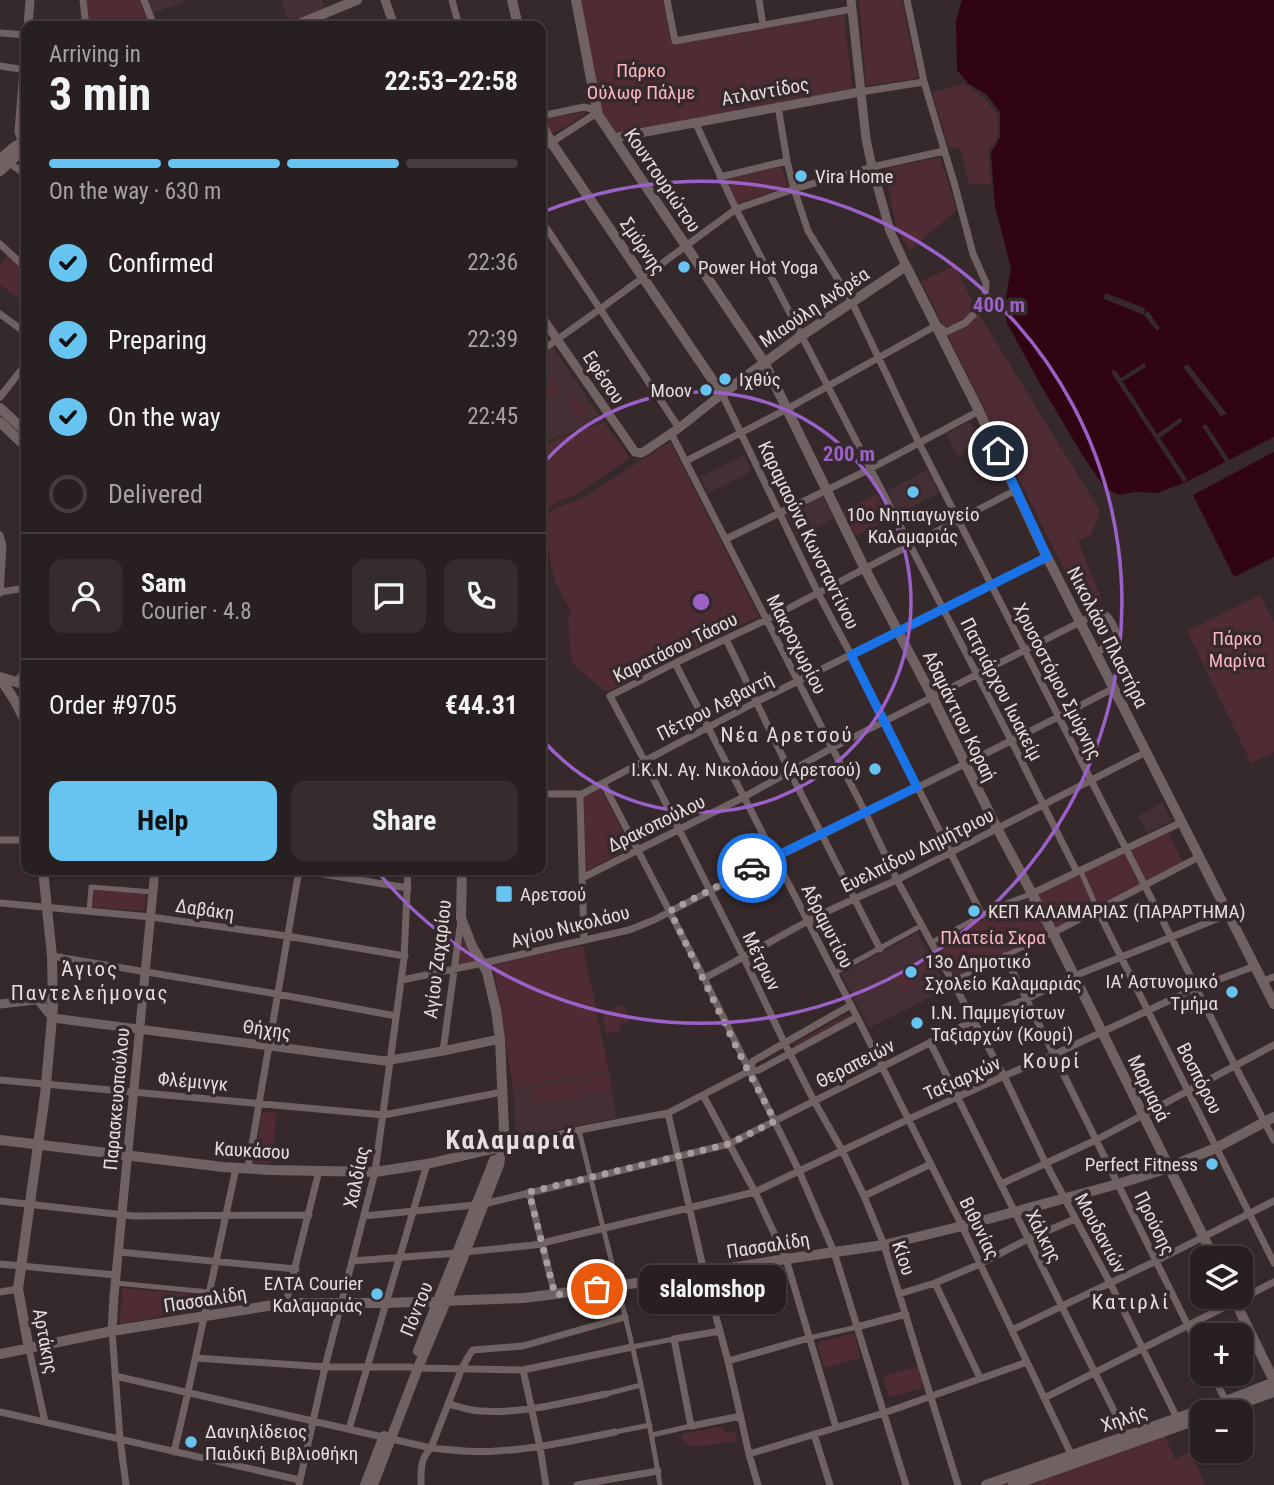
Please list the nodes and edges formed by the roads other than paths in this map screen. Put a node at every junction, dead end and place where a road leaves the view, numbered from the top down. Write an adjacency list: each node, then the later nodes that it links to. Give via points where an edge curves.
1 (30, 0): 13 (street)
2 (83, 0): 14 (street)
3 (144, 0): 15 (street)
4 (357, 0): 16 (main road)
5 (386, 0): 17 (street)
6 (452, 0): 18 (street)
7 (512, 0): 19 (main road)
8 (576, 0): 28 (main road, Κουντουριώτου)
9 (667, 0): 20 (street, via 675,41)
10 (759, 0): 20 (street)
11 (907, 0): 25 (street)
12 (851, 5): 20 (street); 26 (street, Νικολάου Πλαστήρα)
13 (28, 21)
14 (85, 21)
15 (151, 21)
16 (306, 21)
17 (392, 21)
18 (458, 21)
19 (517, 21)
20 (763, 25)
21 (0, 33): 22 (street)
22 (21, 35)
23 (0, 66): 24 (street)
24 (21, 69)
25 (924, 82): 26 (street, Ατλαντίδος); 36 (street)
26 (860, 92): 27 (street, Ατλαντίδος); 39 (street, Νικολάου Πλαστήρα)
27 (778, 106): 30 (street, Ατλαντίδος); 38 (street, Χρυσοστόμου Σμύρνης)
28 (596, 110): 29 (street, via 584,107); 32 (main road, Κουντουριώτου); 34 (street)
29 (546, 115)
30 (695, 122): 32 (street, Ατλαντίδος); 42 (street, Πατριάρχου Ιωακείμ)
31 (546, 133): 34 (main road, Σμύρνης)
32 (613, 138): 47 (main road, Κουντουριώτου)
33 (21, 141): 37 (main road)
34 (551, 142): 35 (street); 50 (main road, Σμύρνης)
35 (546, 146)
36 (944, 151): 39 (street); 55 (street, via 986,290 977,311 965,323 946,332)
37 (4, 161): 40 (main road); 41 (street)
38 (787, 161): 42 (street); 43 (street, Χρυσοστόμου Σμύρνης)
39 (872, 167): 43 (street); 49 (street, Νικολάου Πλαστήρα, via 890,231)
40 (0, 171)
41 (21, 171)
42 (720, 177): 44 (street, Πατριάρχου Ιωακείμ)
43 (794, 189): 44 (street); 51 (street, Χρυσοστόμου Σμύρνης, via 808,231)
44 (736, 209): 47 (street); 57 (street, Πατριάρχου Ιωακείμ)
45 (546, 227): 52 (street, Μακροχωρίου)
46 (0, 244): 48 (street)
47 (686, 245): 50 (street); 61 (main road, Κουντουριώτου)
48 (21, 263)
49 (906, 266): 51 (main road, Μιαούλη Ανδρέα); 55 (main road, Νικολάου Πλαστήρα)
50 (643, 277): 52 (street); 64 (main road, Σμύρνης)
51 (852, 302): 57 (main road, Μιαούλη Ανδρέα); 60 (street, Χρυσοστόμου Σμύρνης)
52 (601, 309): 58 (street); 71 (street, Μακροχωρίου)
53 (0, 314): 56 (street)
54 (546, 324): 58 (street, Εφέσου)
55 (936, 325): 60 (street); 68 (main road, Νικολάου Πλαστήρα)
56 (21, 329)
57 (801, 336): 61 (main road, Μιαούλη Ανδρέα); 63 (street, Πατριάρχου Ιωακείμ)
58 (557, 340): 59 (street); 75 (street, Εφέσου, via 633,451)
59 (546, 348)
60 (879, 358): 63 (street); 74 (street, Χρυσοστόμου Σμύρνης)
61 (764, 362): 64 (main road, Μιαούλη Ανδρέα); 67 (main road, Αδαμάντιου Κοραή)
62 (21, 370): 65 (street)
63 (828, 385): 67 (street); 77 (street, Πατριάρχου Ιωακείμ)
64 (722, 394): 71 (street, Μιαούλη Ανδρέα); 72 (street, Καραμαούνα Κωνσταντίνου)
65 (0, 397)
66 (0, 408): 70 (main road)
67 (787, 409): 72 (street); 78 (main road, Αδαμάντιου Κοραή)
68 (979, 411): 74 (street); 79 (main road, Νικολάου Πλαστήρα)
69 (0, 422): 73 (main road)
70 (21, 427)
71 (675, 430): 75 (street, Μιαούλη Ανδρέα); 76 (street, Μακροχωρίου)
72 (741, 433): 76 (street); 80 (street, Καραμαούνα Κωνσταντίνου)
73 (21, 442)
74 (919, 443): 77 (street); 81 (street, Χρυσοστόμου Σμύρνης)
75 (641, 453)
76 (686, 461): 83 (street, Μακροχωρίου)
77 (870, 469): 78 (street); 84 (street, Πατριάρχου Ιωακείμ)
78 (826, 490): 80 (street); 86 (main road, Αδαμάντιου Κοραή)
79 (1016, 490): 81 (street, Καρατάσου Τάσου); 85 (main road, Νικολάου Πλαστήρα)
80 (779, 512): 83 (street); 90 (street, Καραμαούνα Κωνσταντίνου)
81 (958, 520): 84 (street, Καρατάσου Τάσου); 87 (street, Χρυσοστόμου Σμύρνης)
82 (0, 535): 89 (street)
83 (726, 539): 92 (street, Μακροχωρίου)
84 (909, 545): 86 (street, Καρατάσου Τάσου); 91 (street, Πατριάρχου Ιωακείμ)
85 (1047, 557): 87 (street, Πέτρου Λεβαντή); 93 (main road, Νικολάου Πλαστήρα)
86 (865, 568): 90 (street, Καρατάσου Τάσου); 94 (main road, Αδαμάντιου Κοραή)
87 (992, 584): 91 (street, Πέτρου Λεβαντή); 96 (street, Χρυσοστόμου Σμύρνης)
88 (21, 589): 89 (street)
89 (0, 593)
90 (818, 593): 92 (street, Καρατάσου Τάσου); 98 (street, Καραμαούνα Κωνσταντίνου)
91 (943, 609): 94 (street, Πέτρου Λεβαντή); 100 (street, Πατριάρχου Ιωακείμ)
92 (766, 620): 95 (street, Καρατάσου Τάσου); 102 (street, Μακροχωρίου)
93 (1080, 622): 96 (street, Δρακοπούλου); 97 (main road, Νικολάου Πλαστήρα); 97 (street, via 1100,612 1108,615 1118,639)
94 (899, 632): 98 (street, Πέτρου Λεβαντή); 106 (main road, Αδαμάντιου Κοραή)
95 (726, 639): 99 (street, Καρατάσου Τάσου); 107 (street)
96 (1025, 650): 100 (street, Δρακοπούλου); 109 (street, Χρυσοστόμου Σμύρνης)
97 (1096, 653): 104 (main road, Νικολάου Πλαστήρα)
98 (851, 655): 102 (street, Πέτρου Λεβαντή); 110 (street, Καραμαούνα Κωνσταντίνου)
99 (675, 663): 105 (street, Καρατάσου Τάσου); 111 (street, Αδραμυτίου)
100 (977, 674): 106 (street, Δρακοπούλου); 112 (street, Πατριάρχου Ιωακείμ)
101 (0, 678): 103 (main road); 108 (main road)
102 (798, 681): 107 (street, Πέτρου Λεβαντή); 113 (street, Μακροχωρίου)
103 (21, 683)
104 (1114, 688): 109 (street, Αγίου Νικολάου); 114 (main road, Νικολάου Πλαστήρα)
105 (610, 696): 115 (street, Μέτρων)
106 (933, 698): 110 (street, Δρακοπούλου); 116 (main road, Αδαμάντιου Κοραή)
107 (756, 702): 111 (street, Πέτρου Λεβαντή); 117 (street)
108 (21, 713)
109 (1059, 717): 112 (street, Αγίου Νικολάου); 118 (street, Χρυσοστόμου Σμύρνης)
110 (885, 722): 113 (street, Δρακοπούλου); 120 (street, Καραμαούνα Κωνσταντίνου)
111 (708, 727): 115 (street, Πέτρου Λεβαντή); 123 (street, Αδραμυτίου)
112 (1011, 740): 116 (street, Αγίου Νικολάου); 124 (street, Πατριάρχου Ιωακείμ)
113 (832, 748): 117 (street, Δρακοπούλου); 125 (street, Μακροχωρίου)
114 (1146, 752): 118 (street, Ευελπίδου Δημήτριου); 126 (main road, Νικολάου Πλαστήρα)
115 (644, 760): 119 (street, Πέτρου Λεβαντή); 128 (street, Μέτρων)
116 (964, 764): 120 (street, Αγίου Νικολάου); 127 (main road, Αδαμάντιου Κοραή)
117 (790, 772): 123 (street, Δρακοπούλου); 129 (street)
118 (1091, 780): 124 (street, Ευελπίδου Δημήτριου); 132 (street, Χρυσοστόμου Σμύρνης)
119 (603, 783): 122 (street, Πέτρου Λεβαντή); 133 (street)
120 (917, 787): 125 (street, Αγίου Νικολάου); 134 (street, Καραμαούνα Κωνσταντίνου)
121 (546, 794): 122 (street, Πέτρου Λεβαντή)
122 (582, 794): 144 (street)
123 (744, 797): 128 (street, Δρακοπούλου); 135 (street, Αδραμυτίου)
124 (1043, 804): 127 (street, Ευελπίδου Δημήτριου); 137 (street, Πατριάρχου Ιωακείμ)
125 (865, 812): 129 (street, Αγίου Νικολάου); 145 (street, Μακροχωρίου)
126 (1182, 822): 132 (street); 136 (main road, Νικολάου Πλαστήρα)
127 (997, 828): 134 (street, Ευελπίδου Δημήτριου); 150 (main road, Αδαμάντιου Κοραή)
128 (678, 829): 133 (street, Δρακοπούλου); 148 (street, Μέτρων)
129 (822, 833): 135 (street, Αγίου Νικολάου); 151 (street)
130 (0, 840): 131 (street)
131 (21, 841)
132 (1125, 849): 137 (street); 146 (street, Χρυσοστόμου Σμύρνης)
133 (637, 850): 144 (street, Δρακοπούλου); 156 (street)
134 (951, 853): 145 (street, Ευελπίδου Δημήτριου); 158 (street, Καραμαούνα Κωνσταντίνου)
135 (775, 857): 148 (street, Αγίου Νικολάου); 161 (street, Αδραμυτίου)
136 (1199, 857): 146 (street); 157 (main road, Νικολάου Πλαστήρα)
137 (1079, 873): 150 (street); 154 (street, Πατριάρχου Ιωακείμ)
138 (44, 875): 153 (main road, Αρτάκης)
139 (155, 875): 149 (street, Παρασκευοπούλου)
140 (298, 875): 164 (street)
141 (329, 875): 147 (street)
142 (408, 875): 147 (street, Χαλδίας)
143 (463, 875): 160 (main road, Αγίου Ζαχαρίου)
144 (582, 878): 166 (street)
145 (897, 880): 151 (street, Ευελπίδου Δημήτριου); 183 (street, Μακροχωρίου)
146 (1144, 886): 154 (street); 165 (street, Χρυσοστόμου Σμύρνης)
147 (408, 888): 170 (street, Χαλδίας)
148 (709, 890): 156 (street, Αγίου Νικολάου); 173 (street, Μέτρων)
149 (153, 892): 155 (street, via 91,887); 159 (street, Παρασκευοπούλου)
150 (1031, 894): 158 (street); 163 (main road, Αδαμάντιου Κοραή)
151 (855, 898): 161 (street, Ευελπίδου Δημήτριου); 168 (street)
152 (0, 903): 153 (street, Δαβάκη)
153 (47, 907): 155 (street, Δαβάκη); 169 (main road, Αρτάκης)
154 (1097, 907): 163 (street); 172 (street, Βοσπόρου)
155 (89, 911): 159 (street, Δαβάκη)
156 (670, 911): 166 (street, Αγίου Νικολάου, via 629,930); 181 (street)
157 (1229, 914): 165 (street, Θεραπειών); 175 (main road, Νικολάου Πλαστήρα)
158 (982, 915): 167 (street)
159 (151, 917): 164 (street, Δαβάκη); 178 (street, Παρασκευοπούλου)
160 (461, 918): 174 (main road, Πόντου); 176 (street, Αγίου Ζαχαρίου)
161 (808, 921): 173 (street, Ευελπίδου Δημήτριου); 192 (street, Αδραμυτίου)
162 (917, 928): 168 (street)
163 (1053, 933): 171 (street); 179 (main road, Μαρμαρά)
164 (287, 936): 170 (street, Δαβάκη); 186 (street)
165 (1171, 937): 172 (street, Θεραπειών); 185 (street, Χρυσοστόμου Σμύρνης)
166 (584, 940): 174 (street, Αγίου Νικολάου)
167 (934, 941)
168 (880, 949): 177 (street)
169 (52, 956): 178 (street); 187 (main road, Αρτάκης)
170 (405, 956): 182 (street, Χαλδίας)
171 (1005, 956): 183 (street); 189 (street, Προύσης)
172 (1121, 957): 179 (street, Θεραπειών); 193 (street, Βοσπόρου)
173 (744, 958): 181 (street, Ευελπίδου Δημήτριου); 201 (street, Μέτρων)
174 (482, 963): 176 (street, Αγίου Νικολάου); 200 (main road, Πόντου, via 490,981)
175 (1255, 966): 184 (main road, Νικολάου Πλαστήρα); 185 (street, Ταξιαρχών)
176 (454, 968): 182 (street, Αγίου Νικολάου); 205 (street, Αγίου Ζαχαρίου)
177 (838, 971)
178 (146, 972): 186 (street); 198 (street, Παρασκευοπούλου)
179 (1074, 976): 189 (street, Θεραπειών); 199 (main road, Μαρμαρά)
180 (1274, 977): 184 (street)
181 (704, 978): 211 (street)
182 (402, 980): 194 (street, Χαλδίας)
183 (954, 981): 197 (street, Μουδανιών)
184 (1262, 981): 191 (main road, Νικολάου Πλαστήρα)
185 (1196, 988): 193 (street, Ταξιαρχών); 209 (street, Χρυσοστόμου Σμύρνης)
186 (277, 994): 194 (street); 204 (street)
187 (53, 998): 188 (street); 196 (main road, Αρτάκης)
188 (37, 999): 190 (street); 196 (street)
189 (1026, 999): 197 (street, Θεραπειών); 207 (street, Προύσης)
190 (0, 1004)
191 (1274, 1004)
192 (851, 1005): 195 (street, Αδραμυτίου); 201 (street)
193 (1148, 1011): 199 (street, Ταξιαρχών); 215 (street, Βοσπόρου)
194 (396, 1016): 208 (street, Χαλδίας)
195 (858, 1017): 206 (street); 210 (street, Βιθυνίας)
196 (52, 1018): 198 (street, Θήχης); 214 (main road, Αρτάκης)
197 (973, 1021): 202 (street, Θεραπειών); 212 (street, Μουδανιών)
198 (140, 1029): 204 (street, Θήχης); 216 (street, Παρασκευοπούλου)
199 (1102, 1033): 207 (street, Ταξιαρχών); 223 (main road, Μαρμαρά)
200 (500, 1038): 205 (street, Θήχης); 217 (main road, Πόντου)
201 (784, 1042): 206 (street, Μέτρων); 211 (street, via 753,1061)
202 (930, 1042): 210 (street, Θεραπειών); 219 (street, Χάλκης)
203 (1274, 1045): 209 (street)
204 (268, 1047): 208 (street, Θήχης); 221 (street)
205 (443, 1051): 208 (street, Θήχης)
206 (790, 1053): 211 (street); 220 (street, Κίου)
207 (1054, 1055): 212 (street, Ταξιαρχών); 230 (street, Προύσης)
208 (391, 1060): 224 (street, Χαλδίας)
209 (1234, 1066): 215 (street); 226 (street, Χρυσοστόμου Σμύρνης)
210 (882, 1067): 220 (street, Θεραπειών); 225 (street, Βιθυνίας)
211 (748, 1071): 218 (street); 227 (street)
212 (1004, 1076): 219 (street, Ταξιαρχών); 239 (street, Μουδανιών)
213 (0, 1080): 214 (street, Φλέμινγκ)
214 (47, 1083): 216 (street, Φλέμινγκ); 233 (main road, Αρτάκης)
215 (1189, 1090): 223 (street); 235 (street, Βοσπόρου)
216 (134, 1092): 221 (street, Φλέμινγκ); 237 (street, Παρασκευοπούλου)
217 (502, 1092): 224 (street, Φλέμινγκ); 234 (main road, Πόντου)
218 (703, 1095): 222 (street); 232 (street)
219 (957, 1097): 225 (street, Ταξιαρχών); 249 (street, Χάλκης)
220 (814, 1101): 227 (street, Θεραπειών); 236 (street, Κίου)
221 (259, 1103): 224 (street, Φλέμινγκ); 243 (street)
222 (668, 1113): 228 (street); 238 (street)
223 (1142, 1114): 230 (street); 244 (main road, Μαρμαρά)
224 (384, 1115): 247 (street, Χαλδίας)
225 (909, 1119): 236 (street, Ταξιαρχών); 241 (street, Βιθυνίας)
226 (1269, 1120): 231 (street, Χρυσοστόμου Σμύρνης); 235 (main road, Πασσαλίδη)
227 (775, 1121): 232 (street, Θεραπειών); 246 (street)
228 (579, 1130): 234 (street); 248 (street)
229 (0, 1140): 233 (main road, Καυκάσου)
230 (1096, 1140): 239 (street); 250 (street, Προύσης)
231 (1274, 1140)
232 (729, 1144): 238 (street, Θεραπειών); 252 (street)
233 (37, 1145): 237 (main road, Καυκάσου); 258 (main road, Αρτάκης)
234 (501, 1147): 240 (main road, Καυκάσου); 257 (main road, Πόντου)
235 (1216, 1148): 244 (main road, Πασσαλίδη); 263 (street, Βοσπόρου)
236 (842, 1150): 246 (street, Ταξιαρχών); 253 (street, Κίου)
237 (128, 1156): 242 (main road, Καυκάσου); 265 (street, Παρασκευοπούλου)
238 (678, 1156): 248 (street, Θεραπειών); 259 (street)
239 (1045, 1162): 249 (street); 254 (street, Μουδανιών)
240 (426, 1164): 247 (main road, Καυκάσου); 260 (street)
241 (931, 1164): 253 (street); 268 (street, Βιθυνίας)
242 (236, 1168): 243 (main road, Καυκάσου); 262 (street)
243 (248, 1168): 245 (main road, Καυκάσου)
244 (1169, 1168): 250 (main road, Πασσαλίδη); 270 (main road, Μαρμαρά)
245 (319, 1171): 247 (main road, Καυκάσου); 264 (street)
246 (799, 1171): 252 (street, Ταξιαρχών); 277 (street)
247 (375, 1172): 266 (street, Χαλδίας)
248 (590, 1177): 251 (street, Θεραπειών); 269 (street)
249 (1001, 1184): 261 (street, Χάλκης)
250 (1118, 1184): 254 (main road, Πασσαλίδη); 282 (street, Προύσης)
251 (529, 1192): 257 (street, Θεραπειών); 272 (street)
252 (755, 1192): 259 (street, Ταξιαρχών); 279 (street)
253 (864, 1196): 273 (street, Κίου)
254 (1065, 1199): 261 (main road, Πασσαλίδη); 267 (street, Μουδανιών)
255 (0, 1201): 258 (street)
256 (1274, 1201): 263 (street)
257 (479, 1204): 260 (street, Θεραπειών); 276 (main road, Πόντου)
258 (30, 1205): 265 (street); 286 (main road, Αρτάκης)
259 (691, 1209): 269 (street, Ταξιαρχών); 288 (street)
260 (412, 1212): 266 (street, Θεραπειών); 278 (street)
261 (1015, 1212): 268 (main road, Πασσαλίδη); 271 (street, Χάλκης)
262 (225, 1214): 264 (street); 265 (street); 280 (street)
263 (1250, 1214): 270 (street); 283 (street, Βοσπόρου)
264 (309, 1215): 287 (street)
265 (123, 1216): 275 (street, Παρασκευοπούλου)
266 (364, 1216): 281 (street, Χαλδίας)
267 (1076, 1219): 271 (street); 292 (street, Μουδανιών)
268 (962, 1226): 273 (main road, Πασσαλίδη); 285 (street, Βιθυνίας)
269 (603, 1229): 272 (street, Ταξιαρχών); 293 (street)
270 (1203, 1236): 274 (main road, Μαρμαρά); 282 (street)
271 (1028, 1239): 285 (street); 304 (street, Χάλκης)
272 (542, 1243): 276 (street, Ταξιαρχών); 299 (street)
273 (884, 1245): 277 (main road, Πασσαλίδη); 298 (street, Κίου)
274 (1208, 1246)
275 (119, 1252): 280 (street); 289 (street, Παρασκευοπούλου)
276 (461, 1252): 278 (street, Ταξιαρχών); 300 (main road, Πόντου)
277 (834, 1252): 279 (main road, Πασσαλίδη); 311 (street)
278 (399, 1258): 281 (street, Ταξιαρχών); 303 (street)
279 (786, 1259): 288 (main road, Πασσαλίδη); 316 (street)
280 (216, 1261): 287 (street); 297 (street)
281 (352, 1261): 302 (street, Χαλδίας)
282 (1156, 1261): 292 (street); 310 (street, Προύσης)
283 (1274, 1263)
284 (0, 1264): 286 (street)
285 (980, 1264): 291 (street); 313 (street, Βιθυνίας)
286 (21, 1266): 289 (street); 294 (main road, Αρτάκης)
287 (296, 1269): 301 (street)
288 (704, 1272): 293 (main road, Πασσαλίδη); 315 (street)
289 (116, 1279): 297 (street, Πασσαλίδη); 314 (street, Παρασκευοπούλου)
290 (1274, 1282): 295 (street)
291 (935, 1283): 298 (street); 332 (street)
292 (1110, 1283): 304 (street); 319 (street, Μουδανιών)
293 (617, 1286): 299 (main road, Πασσαλίδη); 309 (street)
294 (18, 1289): 296 (street); 320 (main road, Αρτάκης)
295 (1253, 1291)
296 (0, 1292)
297 (209, 1292): 308 (street)
298 (899, 1294): 307 (street, Κίου)
299 (555, 1295): 300 (main road, Πασσαλίδη)
300 (442, 1301): 303 (main road, Πασσαλίδη); 327 (main road, Πόντου)
301 (286, 1303): 302 (main road, Πασσαλίδη); 308 (main road, Πασσαλίδη)
302 (341, 1303): 303 (main road, Πασσαλίδη); 326 (street, Χαλδίας)
303 (387, 1303): 325 (street)
304 (1062, 1305): 313 (street); 330 (street, Χάλκης)
305 (1216, 1309): 310 (street)
306 (1239, 1309): 333 (main road)
307 (906, 1314): 311 (street); 338 (street, Κίου)
308 (203, 1317): 314 (main road, Πασσαλίδη); 322 (street)
309 (625, 1317): 318 (street); 328 (street, via 523,1346 473,1350)
310 (1188, 1325): 312 (street, Προύσης); 319 (street)
311 (857, 1326): 316 (street); 345 (street)
312 (1190, 1329)
313 (1012, 1330): 324 (street, Βιθυνίας)
314 (112, 1331): 320 (main road, Πασσαλίδη); 331 (street)
315 (720, 1331): 317 (street); 323 (street)
316 (808, 1338): 323 (street); 354 (street)
317 (674, 1339): 318 (street); 353 (street)
318 (632, 1347): 329 (street); 334 (street)
319 (1143, 1348): 330 (street); 351 (street, Μουδανιών)
320 (29, 1349): 321 (main road, Πασσαλίδη); 350 (street, Αρτάκης)
321 (0, 1354)
322 (196, 1358): 326 (street); 335 (street)
323 (729, 1361): 346 (street)
324 (1027, 1362): 332 (street); 339 (street, Βιθυνίας)
325 (368, 1366): 326 (street); 327 (street); 355 (street)
326 (325, 1367): 348 (street, Χαλδίας)
327 (415, 1367): 328 (street); 360 (main road, Πόντου)
328 (462, 1368): 329 (street); 342 (street)
329 (523, 1370): 343 (street)
330 (1095, 1372): 339 (street); 361 (street, Χάλκης)
331 (115, 1376): 335 (street); 359 (street)
332 (980, 1378): 338 (street)
333 (1274, 1381): 340 (main road, Χηλής)
334 (641, 1385): 337 (street); 352 (street)
335 (188, 1392): 348 (street); 364 (street)
336 (1274, 1392): 341 (main road)
337 (606, 1394): 343 (street)
338 (930, 1395): 345 (street); 379 (street, Κίου)
339 (1044, 1398): 366 (street, Βιθυνίας)
340 (1228, 1400)
341 (1251, 1400)
342 (449, 1404): 343 (street, via 481,1411); 363 (street)
343 (532, 1409): 362 (street)
344 (0, 1412): 350 (street)
345 (884, 1413): 354 (street); 378 (street)
346 (741, 1416): 353 (street); 365 (street)
347 (1190, 1417): 351 (main road, Χηλής)
348 (313, 1420): 355 (street); 368 (street, Χαλδίας)
349 (1190, 1420): 351 (main road, Χηλής)
350 (45, 1422): 359 (street)
351 (1179, 1422): 361 (main road, Χηλής)
352 (650, 1425): 356 (street); 358 (street)
353 (691, 1426): 358 (street)
354 (836, 1427): 357 (street)
355 (349, 1429): 360 (street)
356 (615, 1432): 362 (street)
357 (814, 1434): 365 (street); 377 (street)
358 (652, 1435): 367 (street)
359 (120, 1439): 364 (street); 369 (street)
360 (387, 1439): 363 (street); 370 (main road, Πόντου); 371 (main road, Πόντου)
361 (1129, 1439): 366 (main road, Χηλής); 381 (main road, Χηλής)
362 (540, 1447): 363 (street, via 495,1452); 373 (street)
363 (431, 1448): 372 (street, via 421,1464)
364 (174, 1451): 368 (street)
365 (749, 1454): 376 (street)
366 (1071, 1454): 380 (main road, Χηλής)
367 (658, 1471): 374 (street); 375 (street)
368 (300, 1483)
369 (126, 1485)
370 (365, 1485)
371 (373, 1485)
372 (421, 1485)
373 (546, 1485)
374 (577, 1485)
375 (660, 1485)
376 (758, 1485)
377 (830, 1485)
378 (906, 1485)
379 (958, 1485)
380 (986, 1485)
381 (1013, 1485)

